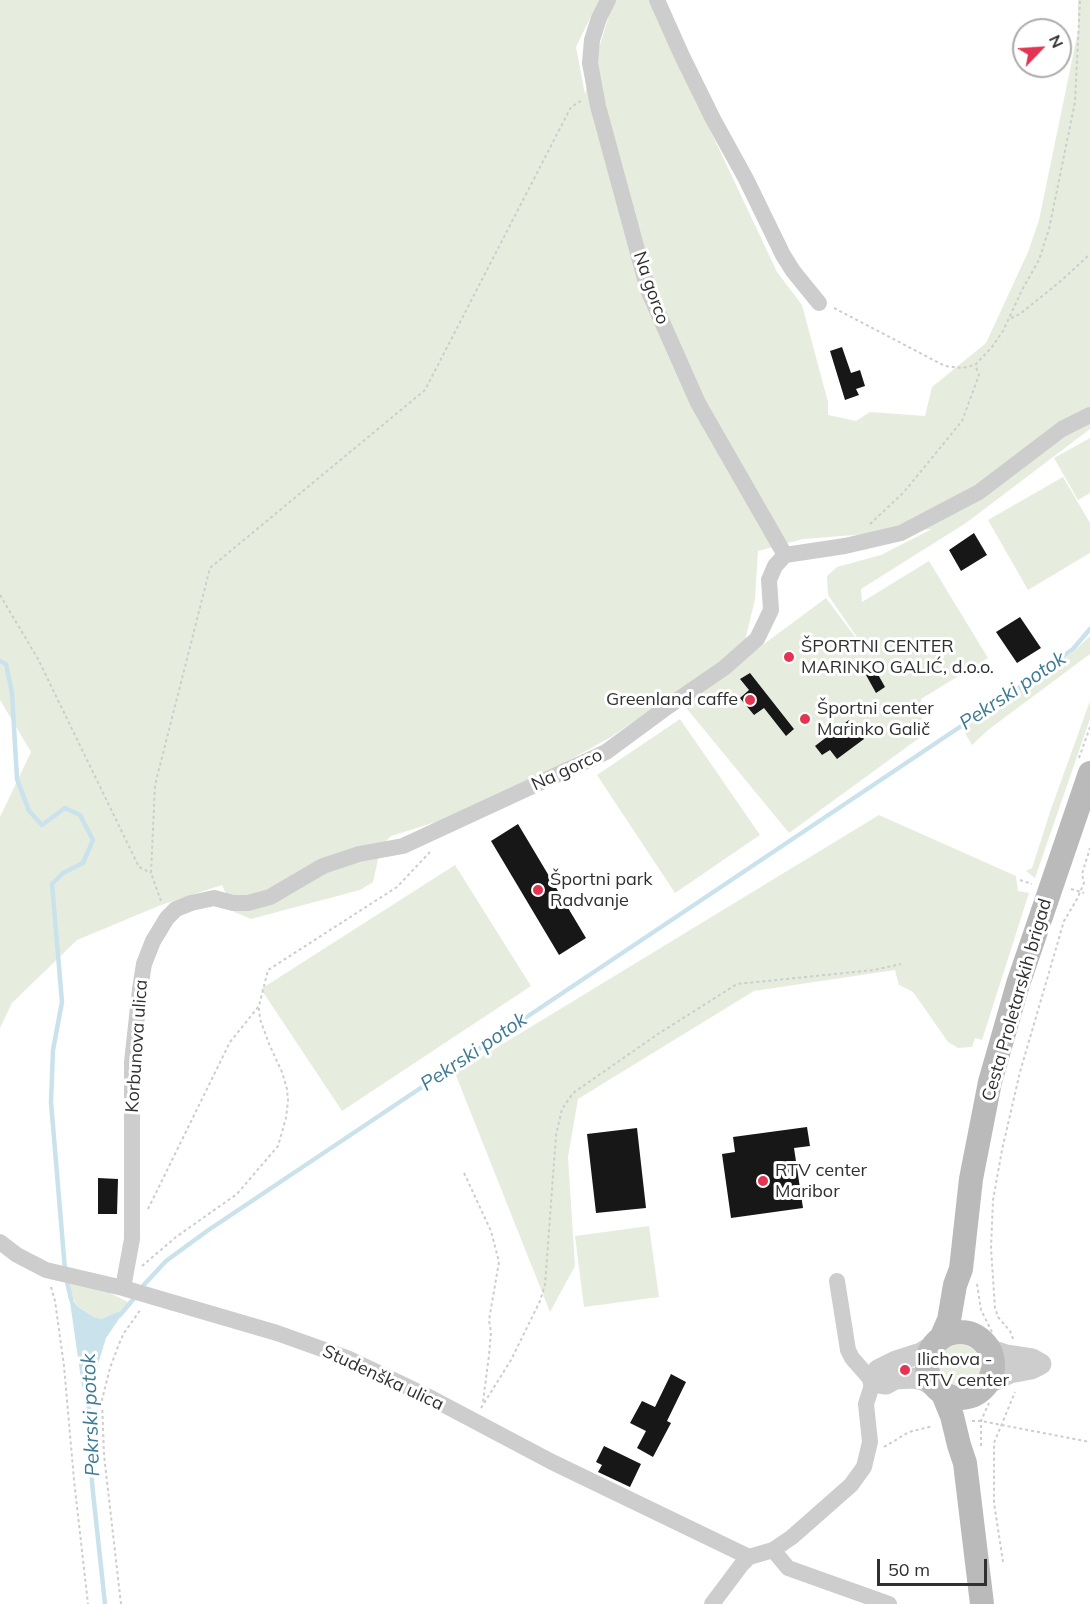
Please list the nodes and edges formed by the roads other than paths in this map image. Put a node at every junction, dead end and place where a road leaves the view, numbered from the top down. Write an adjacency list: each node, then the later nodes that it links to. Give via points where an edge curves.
1 (608, 0): 5 (street, Na gorco, via 592,40 591,63 648,290 698,403)
2 (657, 0): 3 (street, via 783,255)
3 (819, 303)
4 (1090, 415): 5 (street, via 1062,429 979,492 901,533)
5 (785, 555): 7 (street, Na gorco, via 769,580 771,610 765,626 724,668 606,752)
6 (1090, 774): 9 (main road, Cesta Proletarskih brigad, via 1018,984 990,1082 971,1179)
7 (403, 846): 11 (street, Korbunova ulica, via 323,866 270,897 248,903 214,898 176,909 167,918 144,964 132,1062 132,1239)
8 (0, 1242): 11 (street, Studenška ulica, via 51,1272)
9 (969, 1276): 12 (main road, via 970,1319); 13 (main road, via 955,1285 949,1320)
10 (837, 1281): 14 (street, via 848,1350)
11 (126, 1285): 19 (street, Studenška ulica, via 149,1297 277,1333 382,1373)
12 (988, 1341): 13 (main road, via 963,1333); 16 (main road, via 993,1366); 16 (street, via 1006,1355 1041,1364 1010,1373)
13 (938, 1342): 14 (street, via 879,1370); 15 (main road, via 927,1365)
14 (873, 1382): 15 (street, via 886,1384 913,1378); 18 (street, via 866,1404 870,1442 864,1467 847,1490)
15 (939, 1390): 16 (main road, via 962,1398); 17 (main road, via 952,1416 959,1445)
16 (987, 1391): 17 (main road, via 971,1411)
17 (973, 1455): 22 (main road)
18 (773, 1550): 19 (street); 21 (street, via 788,1568)
19 (749, 1557): 20 (street)
20 (712, 1604)
21 (889, 1604)
22 (982, 1604)

